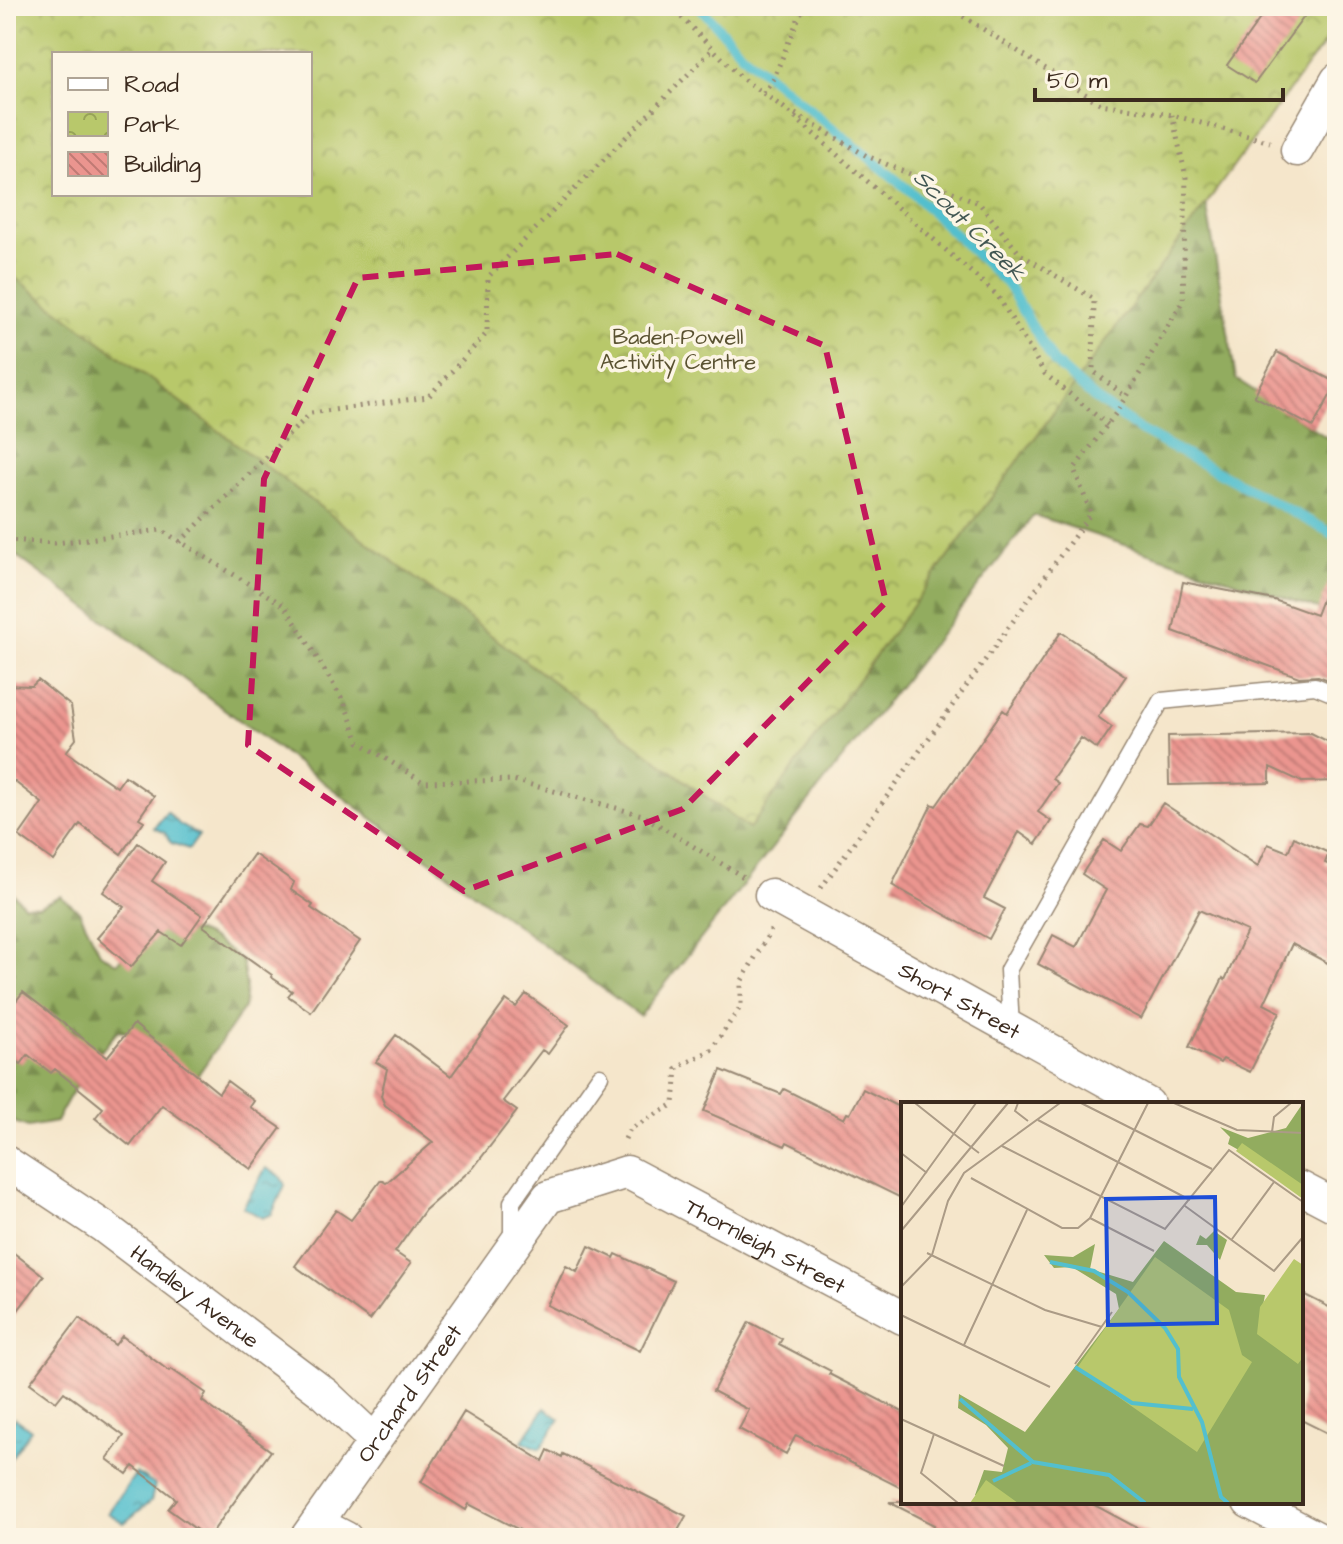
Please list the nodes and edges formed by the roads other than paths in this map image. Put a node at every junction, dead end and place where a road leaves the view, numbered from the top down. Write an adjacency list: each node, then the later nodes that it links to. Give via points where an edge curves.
1 (1337, 80): 2 (street)
2 (1297, 150)
3 (1337, 695): 5 (lane, via 1315,686 1161,701 1008,970)
4 (771, 895): 5 (street, Short Street)
5 (1011, 1029): 7 (street, Short Street)
6 (600, 1076): 12 (lane, via 512,1202)
7 (1144, 1102)
8 (6, 1162): 14 (street, Handley Avenue, via 104,1227 325,1394)
9 (627, 1172): 12 (street, Orchard Street, via 548,1197); 13 (street, Thornleigh Street)
10 (1303, 1189): 11 (street)
11 (1337, 1207)
12 (512, 1247): 14 (street, Orchard Street)
13 (901, 1317)
14 (375, 1441): 16 (street, Orchard Street)
15 (1253, 1504): 18 (street)
16 (312, 1530): 17 (street)
17 (346, 1538)
18 (1317, 1538)

